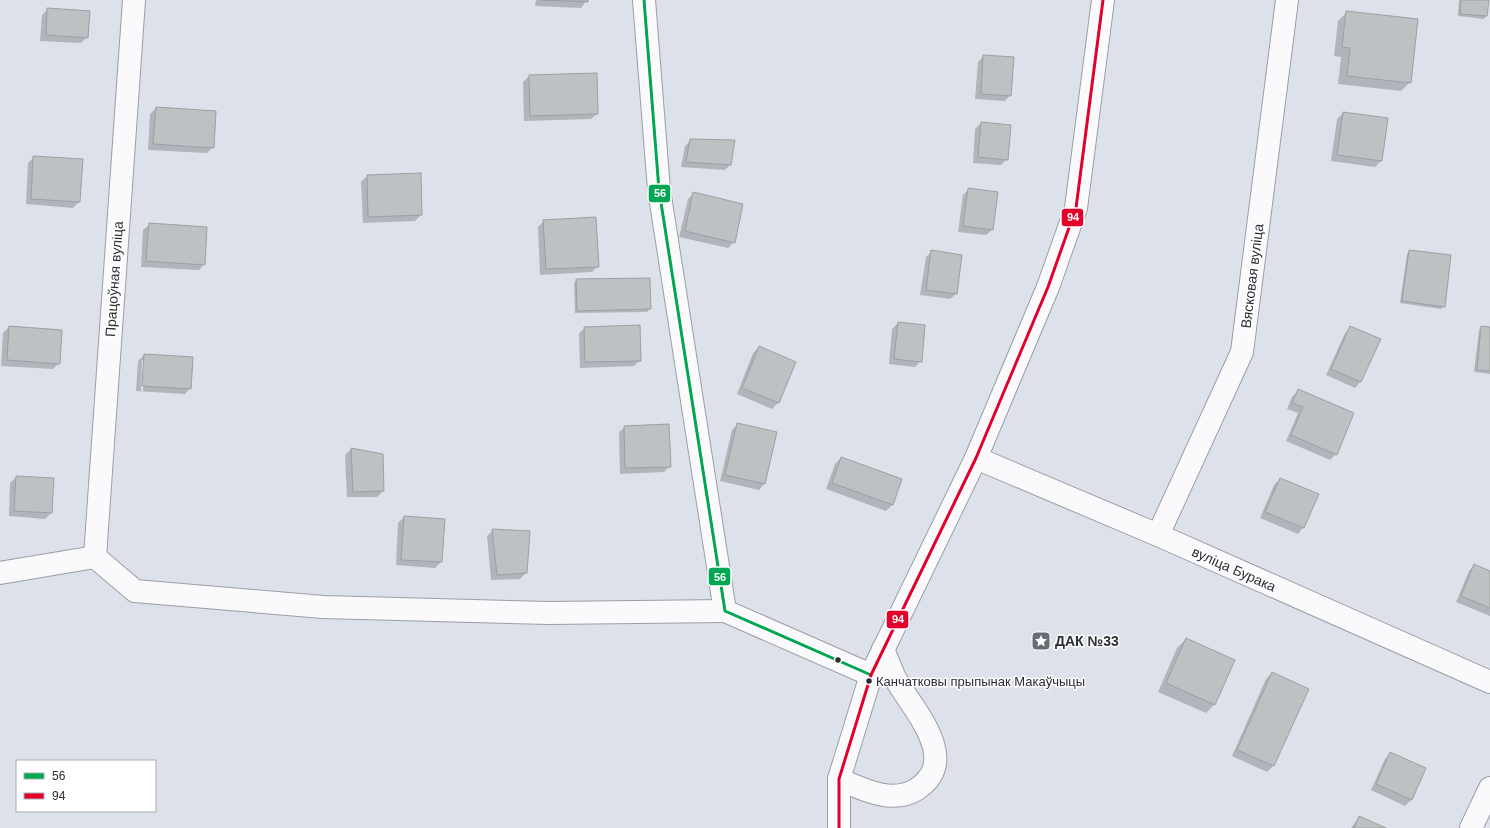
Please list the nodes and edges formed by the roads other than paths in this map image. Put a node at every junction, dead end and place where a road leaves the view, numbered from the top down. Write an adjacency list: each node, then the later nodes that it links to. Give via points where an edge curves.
1 (134, 0): 7 (street, Працоўная вуліца)
2 (644, 0): 9 (street, via 659,190)
3 (1103, 0): 5 (street, via 1076,208 1048,287)
4 (1287, 0): 6 (street, Вясковая вуліца, via 1242,352)
5 (976, 458): 6 (street, вуліца Бурака); 10 (street)
6 (1158, 535): 12 (street, вуліца Бурака)
7 (95, 557): 8 (street); 9 (street, via 135,591 308,605 549,613)
8 (0, 573)
9 (725, 610): 11 (street)
10 (883, 649): 11 (street); 13 (street, via 896,678 930,733 936,758 933,772 923,785 911,793 891,796 867,791)
11 (871, 674): 13 (street)
12 (1490, 682)
13 (839, 779): 15 (street)
14 (1490, 788): 16 (street)
15 (839, 828)
16 (1471, 828)

